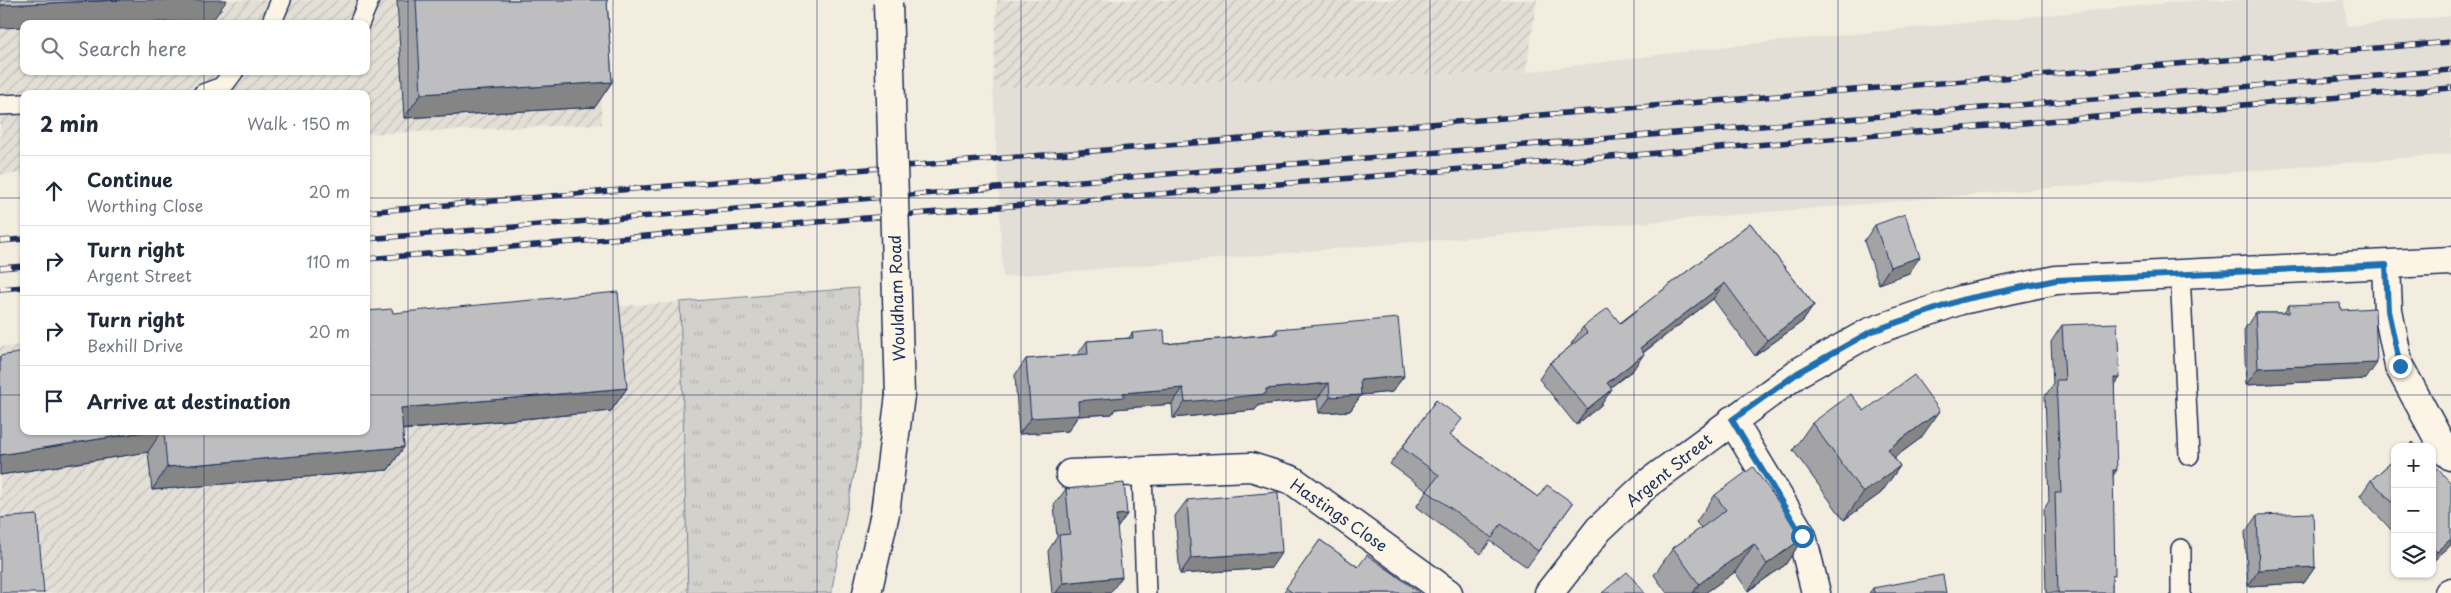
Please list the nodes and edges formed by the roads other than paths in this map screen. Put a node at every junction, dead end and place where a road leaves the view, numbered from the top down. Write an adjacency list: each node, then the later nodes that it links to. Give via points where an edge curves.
1 (281, 0): 4 (lane)
2 (369, 0): 5 (lane)
3 (889, 1): 19 (street, Wouldham Road, bridge, via 900,395 885,513)
4 (273, 20)
5 (361, 20)
6 (231, 75): 7 (lane, via 222,87)
7 (214, 90)
8 (20, 104): 9 (lane)
9 (0, 105)
10 (2451, 261): 11 (street, Argent Street)
11 (2386, 265): 12 (street, Argent Street); 15 (street, via 2388,311 2400,366 2445,451)
12 (2180, 273): 13 (street, Argent Street, via 2056,280 1961,300 1870,332 1799,372); 14 (lane)
13 (1732, 420): 22 (street, Argent Street, via 1646,484 1599,529); 23 (street, via 1802,536)
14 (2189, 455)
15 (2451, 456)
16 (1142, 471): 17 (street, Hastings Close); 20 (lane); 21 (street, Hastings Close, via 1251,467 1292,480)
17 (1070, 474)
18 (2181, 549): 24 (lane)
19 (867, 593)
20 (1146, 593)
21 (1448, 593)
22 (1549, 593)
23 (1816, 593)
24 (2181, 593)

